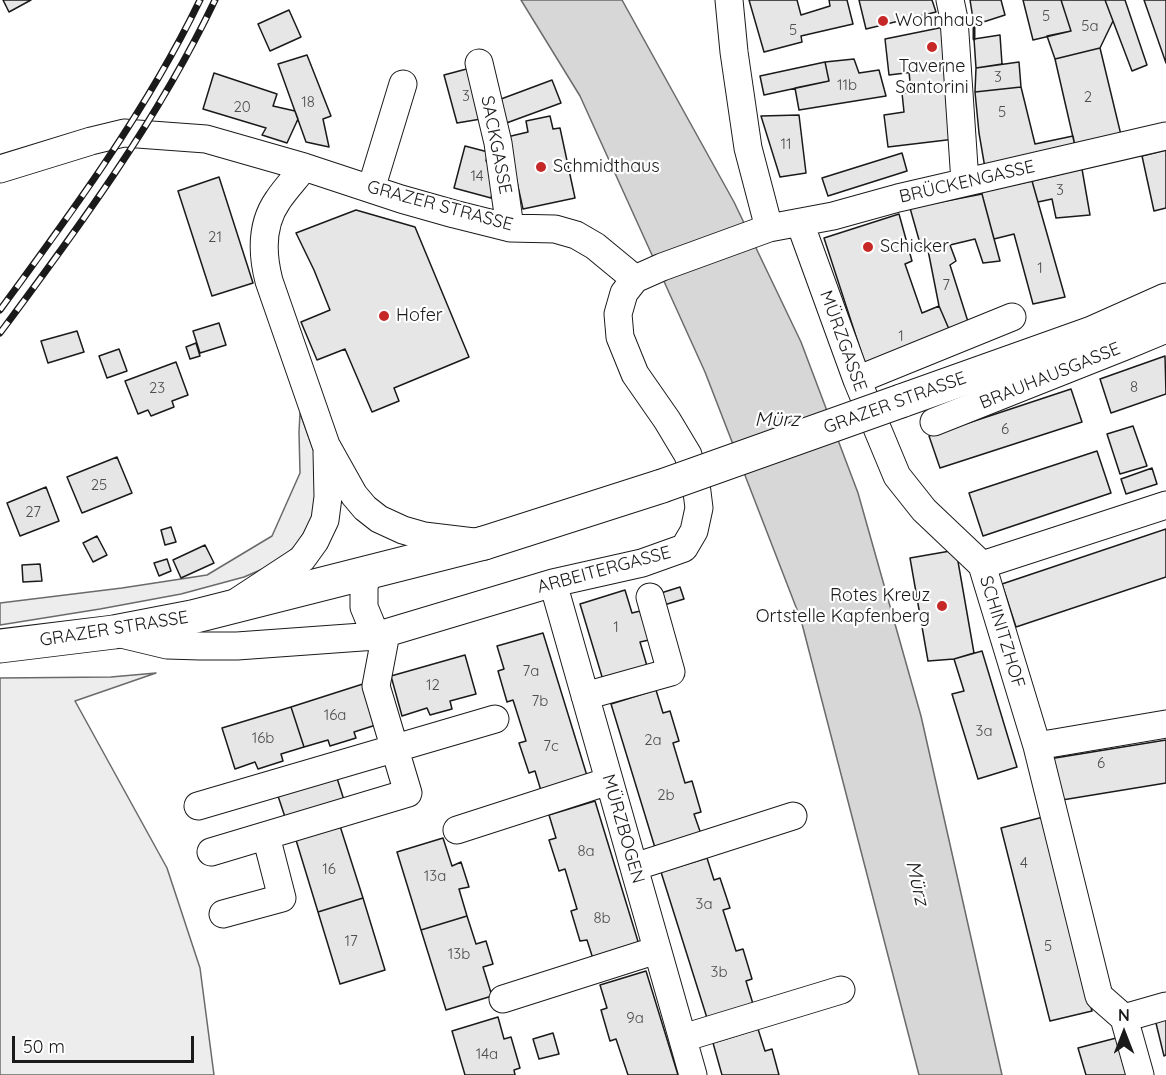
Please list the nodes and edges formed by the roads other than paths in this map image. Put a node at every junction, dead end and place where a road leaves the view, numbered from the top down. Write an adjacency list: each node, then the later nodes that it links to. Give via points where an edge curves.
1 (729, 0): 12 (street, via 748,148)
2 (950, 0): 8 (street)
3 (479, 63): 11 (street, SACKGASSE, via 498,143)
4 (403, 84): 9 (street)
5 (1166, 136): 8 (street, BRÜCKENGASSE)
6 (304, 167): 7 (street, GRAZER STRASSE, via 206,139 124,134); 9 (street, GRAZER STRASSE); 19 (street, GRAZER STRASSE, via 276,202 268,221 264,264)
7 (0, 169)
8 (965, 182): 10 (street, BRÜCKENGASSE)
9 (371, 189): 11 (street, GRAZER STRASSE)
10 (800, 223): 12 (street, BRÜCKENGASSE); 17 (street, MÜRZGASSE)
11 (510, 228): 13 (street, GRAZER STRASSE, via 555,229 576,235)
12 (769, 228): 13 (street)
13 (635, 279): 24 (street, ARBEITERGASSE, via 624,293 618,314 620,337 635,374 688,455 699,508 694,531 684,548 642,563)
14 (1166, 300): 21 (main road, GRAZER STRASSE, bridge, via 1092,333 662,486)
15 (1012, 317): 17 (street)
16 (1166, 329): 18 (street, BRAUHAUSGASSE)
17 (857, 380): 22 (street, MÜRZGASSE, via 897,476 924,510)
18 (934, 422)
19 (326, 445): 21 (street, GRAZER STRASSE, via 354,495 380,519 423,536); 26 (street, GRAZER STRASSE, via 328,497 325,520 315,541 302,559)
20 (1166, 505): 22 (street, SCHINITZHOF)
21 (484, 543): 23 (main road, GRAZER STRASSE)
22 (982, 565): 33 (street, SCHINITZHOF)
23 (368, 572): 26 (main road, GRAZER STRASSE); 28 (street, via 364,607)
24 (553, 583): 28 (street, ARBEITERGASSE); 30 (street, MÜRZBOGEN)
25 (650, 597): 30 (street, via 671,672)
26 (227, 609): 27 (main road, GRAZER STRASSE)
27 (114, 632): 28 (street, ARBEITERGASSE, via 167,645 237,646); 29 (main road, GRAZER STRASSE)
28 (381, 634): 34 (street, via 376,686)
29 (0, 646)
30 (585, 696): 35 (street, MÜRZBOGEN)
31 (495, 719): 34 (street)
32 (1166, 724): 33 (street)
33 (1037, 746): 47 (street, SCHINITZHOF, via 1099,996)
34 (395, 748): 36 (street); 39 (street, via 408,793)
35 (609, 781): 38 (street); 41 (street, MÜRZBOGEN)
36 (198, 806)
37 (793, 816): 41 (street)
38 (457, 830)
39 (266, 836): 40 (street); 42 (street, via 282,898)
40 (211, 852)
41 (634, 867): 43 (street, MÜRZBOGEN)
42 (223, 914)
43 (657, 950): 45 (street); 48 (street, MÜRZBOGEN)
44 (841, 990): 48 (street)
45 (503, 999)
46 (1166, 1006): 47 (street)
47 (1124, 1018): 50 (street)
48 (683, 1038): 49 (street, MÜRZBOGEN)
49 (693, 1075)
50 (1140, 1075)

